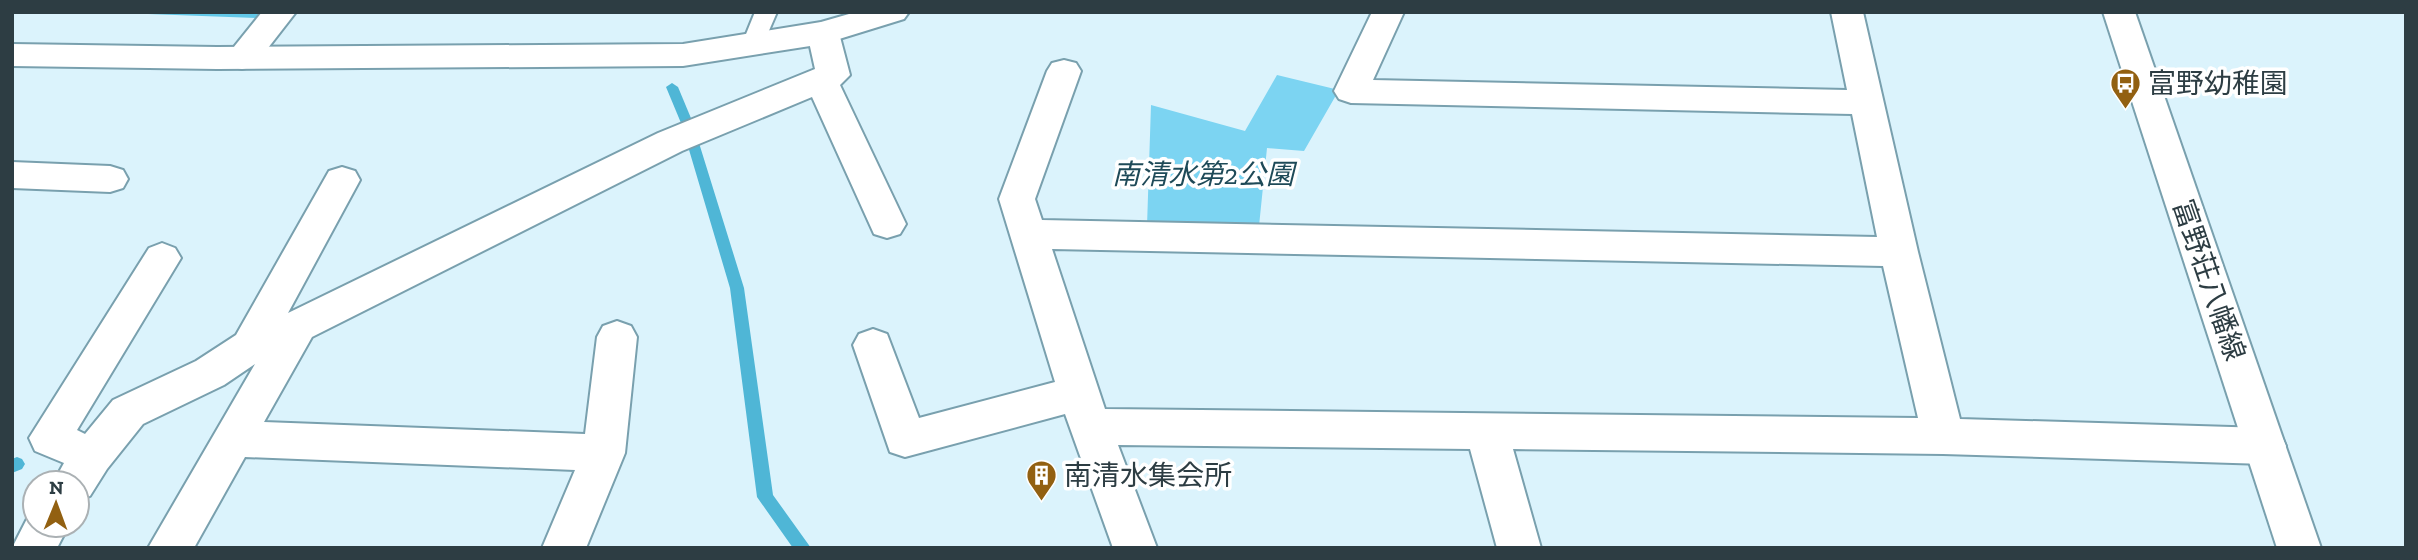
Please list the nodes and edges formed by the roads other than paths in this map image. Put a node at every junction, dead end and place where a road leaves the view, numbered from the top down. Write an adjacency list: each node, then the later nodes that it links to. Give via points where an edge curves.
1 (280, 12): 10 (street)
2 (766, 12): 8 (lane)
3 (893, 12): 7 (street)
4 (1388, 12): 13 (street, via 1351,91)
5 (1847, 12): 13 (street)
6 (2119, 12): 29 (street, 富野荘八幡線)
7 (823, 33): 8 (street); 12 (street, via 833,75)
8 (752, 44): 10 (street, via 683,55)
9 (12, 55): 10 (street)
10 (242, 58)
11 (1064, 71): 18 (street, via 1017,199)
12 (821, 80): 17 (street); 21 (street, via 670,142)
13 (1866, 102): 19 (street)
14 (12, 175): 15 (street)
15 (110, 179)
16 (342, 180): 24 (street)
17 (887, 224)
18 (1027, 234): 19 (street); 25 (street)
19 (1899, 252): 27 (street)
20 (162, 258): 31 (street, via 50,438)
21 (298, 326): 24 (street); 28 (street)
22 (617, 337): 30 (street)
23 (873, 345): 25 (street, via 905,439)
24 (250, 346): 31 (street, via 210,373 128,412)
25 (1084, 410): 26 (street); 34 (street)
26 (1486, 430): 27 (street); 35 (street)
27 (1943, 436): 29 (street)
28 (234, 439): 30 (street); 32 (street)
29 (2265, 446): 36 (street, 富野荘八幡線)
30 (604, 453): 33 (street)
31 (83, 469)
32 (170, 548)
33 (564, 548)
34 (1135, 548)
35 (1519, 548)
36 (2299, 548)

